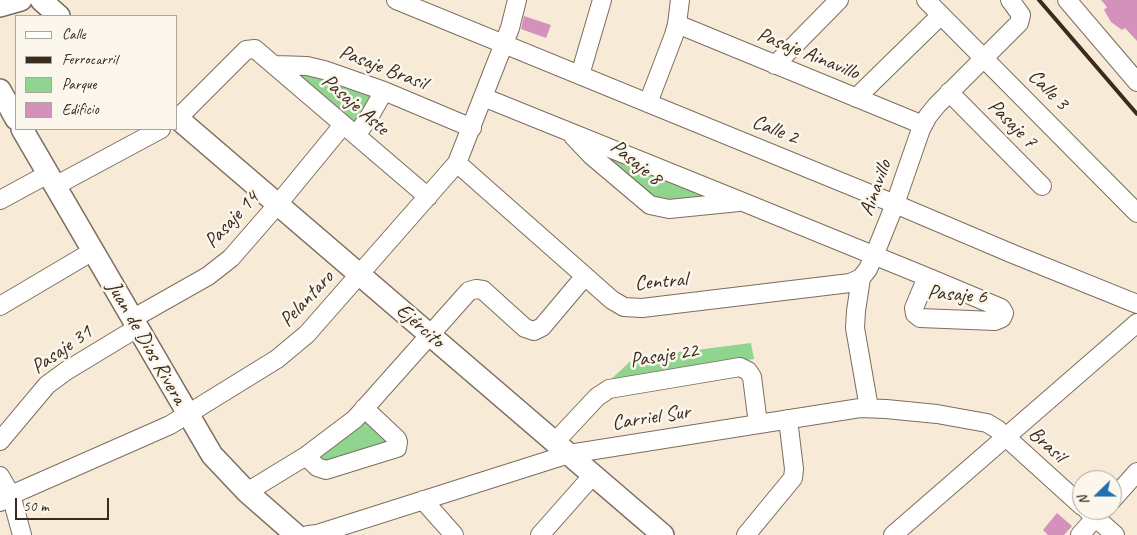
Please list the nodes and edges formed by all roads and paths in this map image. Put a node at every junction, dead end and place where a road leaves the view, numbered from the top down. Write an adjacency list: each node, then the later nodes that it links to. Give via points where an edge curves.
1 (21, 0): 11 (main road)
2 (40, 0): 12 (main road)
3 (396, 0): 15 (street, Calle 2)
4 (517, 0): 15 (street, Pelantaro)
5 (602, 0): 19 (street)
6 (680, 0): 14 (street)
7 (839, 0): 17 (street)
8 (926, 0): 13 (street, Calle 3)
9 (1010, 0): 16 (street, Ainavillo, via 1021,19)
10 (1071, 1): 20 (street)
11 (0, 6)
12 (58, 15)
13 (941, 15): 16 (street, Calle 3); 25 (street)
14 (677, 24): 17 (street, Pasaje Ainavillo); 26 (street)
15 (503, 44): 19 (street, Calle 2); 24 (street, Pelantaro)
16 (984, 58): 23 (street, Ainavillo); 44 (street, Calle 3)
17 (775, 64): 25 (street, Pasaje Ainavillo)
18 (276, 66): 22 (street, Pasaje Brasil, via 307,66); 28 (street, Pasaje Aste, via 252,48 244,52); 34 (street, Pasaje Aste)
19 (580, 75): 26 (street, Calle 2)
20 (1137, 82)
21 (0, 90): 27 (main road)
22 (384, 91): 31 (street, Pasaje Brasil); 34 (street, Pasaje 14, via 368,119)
23 (949, 92): 30 (street, Ainavillo); 38 (street, Pasaje 7)
24 (483, 97): 31 (street, Pelantaro); 35 (street, Pasaje 8)
25 (856, 98): 30 (street, Pasaje Ainavillo)
26 (648, 103): 43 (street, Calle 2)
27 (15, 116)
28 (178, 116)
29 (178, 125): 42 (main road, Ejército)
30 (923, 125): 43 (street, Ainavillo)
31 (472, 128): 36 (street, Pelantaro)
32 (23, 130): 37 (main road, Juan de Dios Rivera)
33 (155, 130): 37 (street)
34 (350, 130): 39 (street, Pasaje Aste); 42 (street, Pasaje 14)
35 (569, 132): 41 (street, Pasaje 8); 41 (street, Pasaje 8, via 581,147 650,205 668,209)
36 (457, 163): 39 (street, Pelantaro); 48 (street, Central)
37 (52, 180): 40 (street); 45 (main road, Juan de Dios Rivera)
38 (1042, 186)
39 (428, 198): 47 (street, Pelantaro)
40 (0, 200)
41 (743, 202): 46 (street, Pasaje 8)
42 (278, 204): 47 (main road, Ejército); 53 (street, Pasaje 14, via 222,266)
43 (895, 204): 46 (street, Ainavillo); 51 (street, Calle 2)
44 (1137, 213)
45 (93, 251): 52 (street); 53 (main road, Juan de Dios Rivera)
46 (874, 256): 49 (street, Pasaje 6); 50 (street, Ainavillo)
47 (360, 275): 55 (main road, Ejército); 58 (street, Pelantaro, via 288,351)
48 (585, 276): 50 (street, Central, via 618,304 636,309 850,283); 55 (street, via 538,330 525,328 486,292 476,289 467,294)
49 (926, 277): 49 (street, Pasaje 6, via 914,308 920,318 995,321 1002,318 1001,308)
50 (861, 278): 57 (street, Ainavillo, via 855,328)
51 (1137, 304)
52 (0, 306)
53 (134, 323): 58 (main road, Juan de Dios Rivera); 62 (street, Pasaje 31, via 47,385)
54 (1137, 323): 61 (street)
55 (430, 335): 56 (street); 63 (main road, Ejército)
56 (364, 408): 64 (street); 64 (street, via 397,439 397,448 326,470 317,467)
57 (869, 408): 59 (street, Carriel Sur); 61 (street, Carriel Sur, via 982,421)
58 (188, 415): 69 (main road, Juan de Dios Rivera, via 212,455); 71 (street, Pelantaro, via 155,433)
59 (788, 419): 60 (street, Carriel Sur); 81 (street, via 793,478)
60 (758, 424): 63 (street, Carriel Sur); 63 (street, Pasaje 22, via 752,377 748,370 740,367 609,389 597,397)
61 (1005, 437): 70 (street, Brasil); 82 (street)
62 (0, 440)
63 (562, 448): 66 (main road, Ejército); 72 (street, Carriel Sur)
64 (306, 456): 69 (street)
65 (1137, 472): 68 (street)
66 (593, 475): 79 (street); 80 (main road, Ejército)
67 (0, 476): 71 (street)
68 (1122, 489)
69 (247, 492): 76 (main road, Juan de Dios Rivera)
70 (1072, 497)
71 (6, 498): 75 (street)
72 (423, 500): 77 (street, Carriel Sur); 78 (street)
73 (1090, 520): 83 (street)
74 (1101, 520): 84 (street)
75 (22, 535)
76 (296, 535)
77 (308, 535)
78 (454, 535)
79 (540, 535)
80 (663, 535)
81 (746, 535)
82 (893, 535)
83 (1080, 535)
84 (1115, 535)

